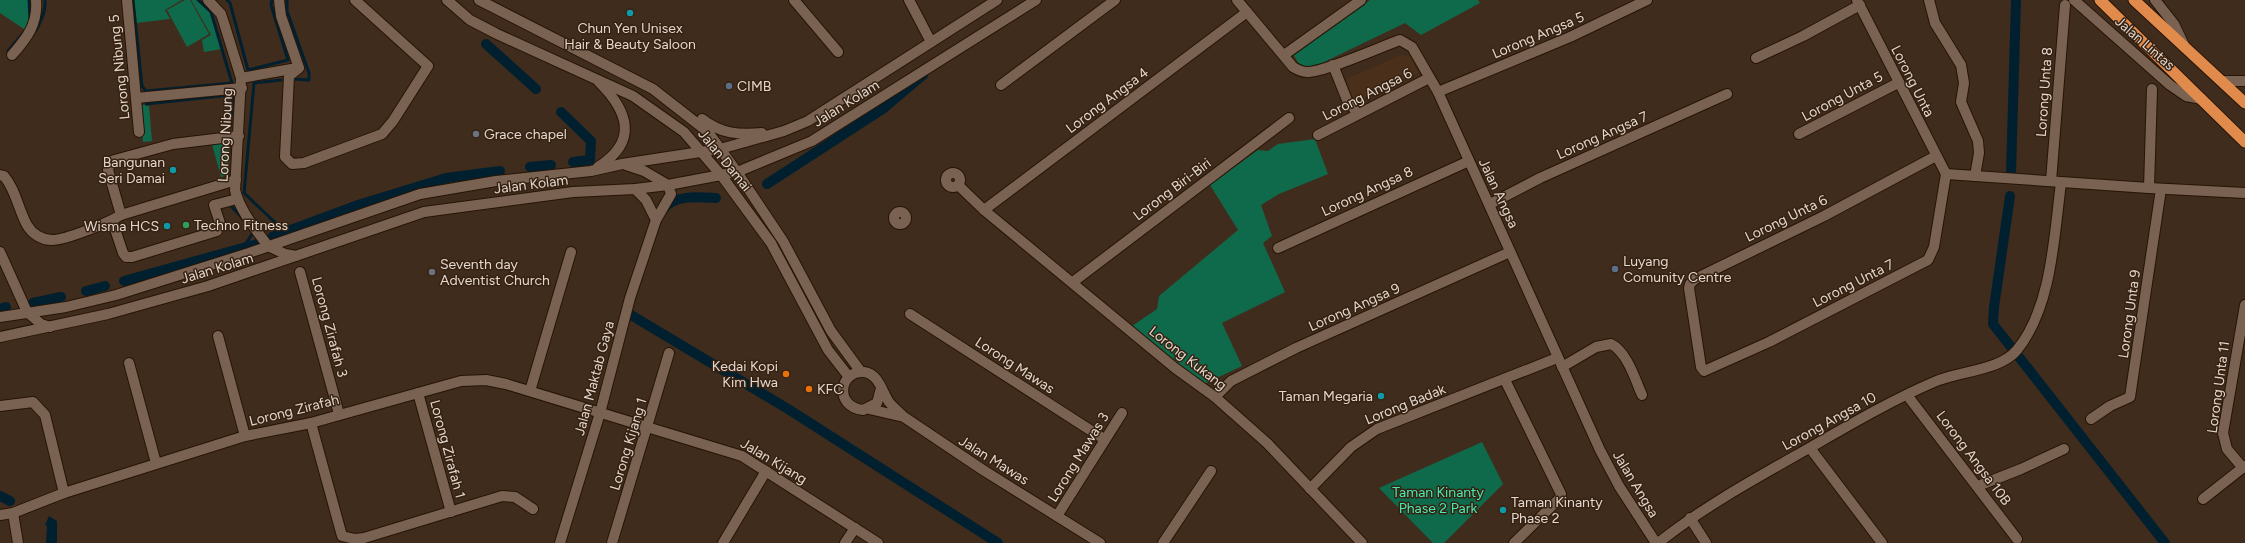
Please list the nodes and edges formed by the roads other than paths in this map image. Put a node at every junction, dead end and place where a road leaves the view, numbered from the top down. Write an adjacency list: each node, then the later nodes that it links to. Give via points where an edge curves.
1 (36, 0): 27 (street, via 34,25)
2 (127, 0): 43 (street, Lorong Nibung 5)
3 (208, 0): 36 (street, Lorong Nibung, via 224,22)
4 (279, 0): 31 (street)
5 (354, 0): 31 (street, via 428,66 387,130 304,163 292,164 285,158)
6 (447, 0): 32 (street, Jalan Damai, via 470,20 497,34)
7 (479, 0): 40 (street, Jalan Damai)
8 (794, 0): 26 (street)
9 (909, 0): 24 (street)
10 (997, 0): 24 (street, Jalan Kolam)
11 (1036, 0): 60 (street, Jalan Kolam, via 812,141)
12 (1115, 0): 38 (street)
13 (1237, 0): 23 (street, Jalan Angsa)
14 (1362, 0): 28 (street)
15 (1647, 0): 41 (street, Lorong Angsa 5, via 1570,37)
16 (1929, 0): 64 (street, via 1936,23 1961,65 1964,83 1961,102 1978,141 1979,153)
17 (2074, 0): 44 (street, Jalan Lintas, via 2170,85 2186,96)
18 (2100, 0): 44 (highway, Jalan Lintas)
19 (2134, 0): 25 (highway, Jalan Lintas)
20 (2155, 0): 25 (street, Jalan Lintas, via 2174,24)
21 (1859, 3): 29 (street, via 1803,36); 37 (street, Lorong Unta)
22 (2065, 5): 66 (street, Lorong Unta 8)
23 (1247, 12): 28 (street, Jalan Angsa); 77 (street, Lorong Angsa 4)
24 (931, 42): 48 (street, Jalan Kolam, via 808,121)
25 (2185, 49): 34 (highway, Jalan Lintas)
26 (838, 52)
27 (12, 55)
28 (1284, 55): 30 (street, Jalan Angsa, via 1293,67 1300,71 1309,72)
29 (1756, 58)
30 (1333, 65): 33 (street, Jalan Angsa, via 1400,40 1412,47); 46 (street, via 1347,100)
31 (295, 71): 36 (street)
32 (594, 76): 55 (street, Jalan Damai, via 633,96 684,132); 59 (street, via 621,107 625,130 622,143 608,161)
33 (1429, 78): 41 (street, Jalan Angsa); 46 (street, Lorong Angsa 6)
34 (2221, 81): 35 (street); 45 (highway, Jalan Lintas)
35 (2245, 81)
36 (242, 83): 43 (street); 52 (street, Lorong Nibung)
37 (1898, 83): 50 (street, Lorong Unta 5); 56 (street, Lorong Unta)
38 (1001, 85)
39 (2152, 88): 70 (street)
40 (653, 89): 48 (street, via 677,101 712,127 722,131 740,134); 54 (street, Jalan Damai, via 708,132)
41 (1438, 92): 57 (street, Jalan Angsa)
42 (1727, 94): 75 (street, Lorong Angsa 7, via 1540,178)
43 (136, 98): 49 (street, Lorong Nibung 5)
44 (2202, 98): 53 (highway, Jalan Lintas)
45 (2245, 103)
46 (1358, 114): 51 (street, Lorong Angsa 6)
47 (1289, 118): 88 (street, Lorong Biri-Biri)
48 (784, 131): 54 (street, Jalan Kolam)
49 (139, 132)
50 (1799, 134)
51 (1318, 135)
52 (239, 136): 65 (street, Lorong Nibung); 78 (street, via 173,144 111,161 108,170)
53 (2244, 142)
54 (720, 149): 55 (street, Jalan Kolam); 60 (street, Jalan Damai)
55 (702, 152): 58 (street, Jalan Kolam); 63 (street, Jalan Damai)
56 (1936, 156): 61 (street, Lorong Unta); 99 (street, Lorong Unta 6, via 1844,206 1695,279 1690,284 1690,298 1701,366 1704,371)
57 (1469, 160): 75 (street, Jalan Angsa); 82 (street, Lorong Angsa 8)
58 (622, 164): 59 (street, Jalan Kolam); 67 (street, via 644,171)
59 (591, 171): 81 (street, Jalan Kolam, via 496,181 420,194)
60 (737, 172): 63 (street, Jalan Kolam); 100 (street, Jalan Damai, via 783,241 831,331)
61 (1946, 174): 64 (street); 99 (street, Lorong Unta 7, via 1934,247 1928,260 1769,342)
62 (0, 175): 79 (street, via 11,185 28,227 34,234 43,238 53,240)
63 (722, 175): 67 (street, Jalan Kolam); 101 (street, Jalan Damai, via 771,243 828,350)
64 (1975, 176): 66 (street)
65 (236, 180): 69 (street); 74 (street, Lorong Nibung)
66 (2056, 182): 70 (street); 107 (street, Lorong Angsa 10, via 2043,299 2031,330 2016,351 2002,361 1940,379)
67 (668, 185): 71 (street, Jalan Kolam); 80 (street, Jalan Maktab Gaya, via 671,194)
68 (958, 185): 77 (street, Lorong Kukang)
69 (210, 188): 76 (street); 78 (street)
70 (2149, 188): 72 (street)
71 (635, 189): 80 (street, via 646,200); 86 (street, Jalan Kolam, via 573,192 424,212)
72 (2161, 189): 73 (street); 115 (street, Lorong Unta 9, via 2130,397)
73 (2242, 191)
74 (237, 199): 76 (street); 81 (street, Lorong Nibung)
75 (1490, 204): 85 (street, Jalan Angsa)
76 (214, 205): 79 (street, via 220,223 217,231 132,258 126,257 123,253)
77 (984, 210): 88 (street, Lorong Kukang)
78 (121, 214): 79 (street)
79 (112, 220)
80 (656, 220): 112 (street, Jalan Maktab Gaya, via 630,298)
81 (268, 246): 86 (street, via 285,254); 90 (street, Jalan Kolam, via 116,295 66,307)
82 (1278, 248)
83 (0, 252): 90 (street)
84 (571, 252): 104 (street)
85 (1510, 252): 98 (street, Jalan Angsa); 108 (street, Lorong Angsa 9, via 1296,348 1231,381)
86 (300, 256): 93 (street, Jalan Kolam, via 208,286)
87 (300, 272): 113 (street, Lorong Zirafah 3)
88 (1073, 282): 108 (street, Lorong Kukang, via 1175,368)
89 (2245, 305): 123 (street, Lorong Unta 11, via 2223,433 2227,449)
90 (27, 312): 92 (street, Jalan Kolam); 93 (street, via 41,324)
91 (910, 314): 119 (street, Lorong Mawas)
92 (0, 317)
93 (50, 327): 95 (street, Jalan Kolam)
94 (218, 336): 118 (street)
95 (0, 337)
96 (669, 353): 117 (street, Lorong Kijang 1)
97 (129, 363): 122 (street)
98 (1560, 363): 102 (street, Lorong Badak); 106 (street, Lorong Badak, via 1596,347 1611,344 1618,347 1623,355); 148 (street, Jalan Angsa, via 1609,468)
99 (1710, 369)
100 (862, 372): 101 (street); 103 (street, via 876,378)
101 (849, 377): 110 (street, via 843,392 847,403 857,410)
102 (1505, 380): 127 (street, Lorong Badak, via 1392,423 1365,436 1336,461); 147 (street, via 1561,494 1560,498)
103 (881, 388): 110 (street, via 880,398); 114 (street, via 889,402)
104 (530, 391): 105 (street, Lorong Zirafah, via 486,380 460,381); 112 (street, Lorong Zirafah)
105 (418, 393): 113 (street, Lorong Zirafah); 131 (street, Lorong Zirafah 1)
106 (1642, 395)
107 (1907, 395): 120 (street, Lorong Angsa 10); 126 (street, Lorong Angsa 10B)
108 (1215, 397): 127 (street, Lorong Kukang, via 1267,443)
109 (0, 406): 128 (street, via 33,402 42,410)
110 (869, 409): 114 (street, Jalan Mawas)
111 (1122, 412): 119 (street, Lorong Mawas 3)
112 (600, 413): 117 (street, Jalan Kijang); 139 (street, Jalan Maktab Gaya)
113 (339, 414): 116 (street, Lorong Zirafah)
114 (904, 417): 134 (street, Jalan Mawas)
115 (2091, 419)
116 (311, 423): 118 (street, Lorong Zirafah); 131 (street, Lorong Zirafah 1, via 342,536 364,538)
117 (649, 426): 124 (street, Jalan Kijang, via 742,456); 140 (street, Lorong Kijang 1)
118 (245, 436): 122 (street, Lorong Zirafah)
119 (1104, 439): 134 (street, Lorong Mawas 3)
120 (1810, 448): 135 (street, Lorong Angsa 10, via 1757,476); 150 (street)
121 (2064, 449): 126 (street, via 2021,470)
122 (156, 463): 128 (street, Lorong Zirafah)
123 (2244, 467): 129 (street)
124 (766, 471): 136 (street, Jalan Kijang); 141 (street)
125 (1211, 471): 145 (street)
126 (1978, 486): 137 (street, Lorong Angsa 10B)
127 (1310, 489): 146 (street, Lorong Kukang)
128 (64, 492): 132 (street, Lorong Zirafah)
129 (2203, 500)
130 (533, 509): 131 (street, Lorong Zirafah 1, via 515,497 502,496)
131 (451, 512)
132 (13, 513): 133 (street, Lorong Zirafah); 138 (street)
133 (0, 515)
134 (1058, 516): 144 (street, Jalan Mawas)
135 (1690, 518): 148 (street, Lorong Angsa 10); 149 (street)
136 (855, 528): 142 (street); 143 (street, Jalan Kijang)
137 (2017, 539)
138 (18, 543)
139 (560, 543)
140 (612, 543)
141 (723, 543)
142 (845, 543)
143 (878, 543)
144 (1100, 543)
145 (1163, 543)
146 (1362, 543)
147 (1514, 543)
148 (1657, 543)
149 (1706, 543)
150 (1882, 543)

